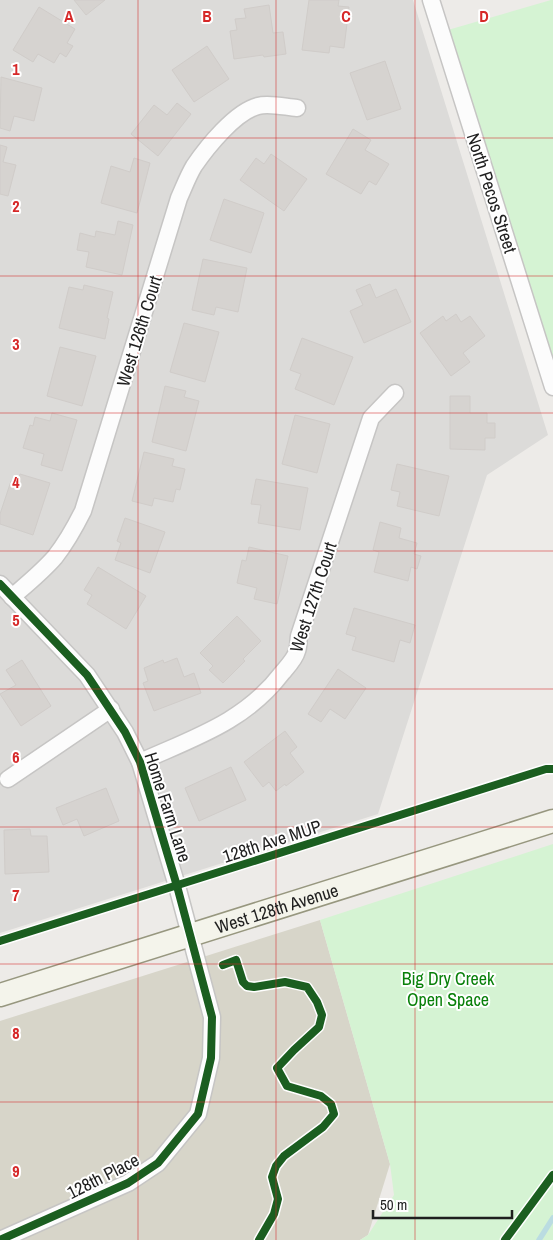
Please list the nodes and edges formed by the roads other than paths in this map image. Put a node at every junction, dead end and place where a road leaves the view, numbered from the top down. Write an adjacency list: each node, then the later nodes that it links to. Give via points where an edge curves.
1 (431, 0): 3 (street, North Pecos Street)
2 (297, 108): 6 (street, West 126th Court, via 260,105 246,111 208,147 193,168 179,198 83,510 55,557)
3 (553, 387)
4 (395, 393): 8 (street, West 127th Court, via 371,418 299,636 297,652 289,665 271,688 247,710 222,725)
5 (0, 584): 6 (street, Home Farm Lane)
6 (12, 597): 7 (street, Home Farm Lane, via 87,675)
7 (111, 709): 8 (street, Home Farm Lane); 9 (street)
8 (140, 762): 11 (street, Home Farm Lane)
9 (8, 779)
10 (553, 821): 11 (main road, West 128th Avenue)
11 (191, 935): 12 (main road, West 128th Avenue); 13 (street, 128th Place, via 212,1017 211,1058 198,1114 158,1163 128,1183)
12 (0, 994)
13 (0, 1240)

